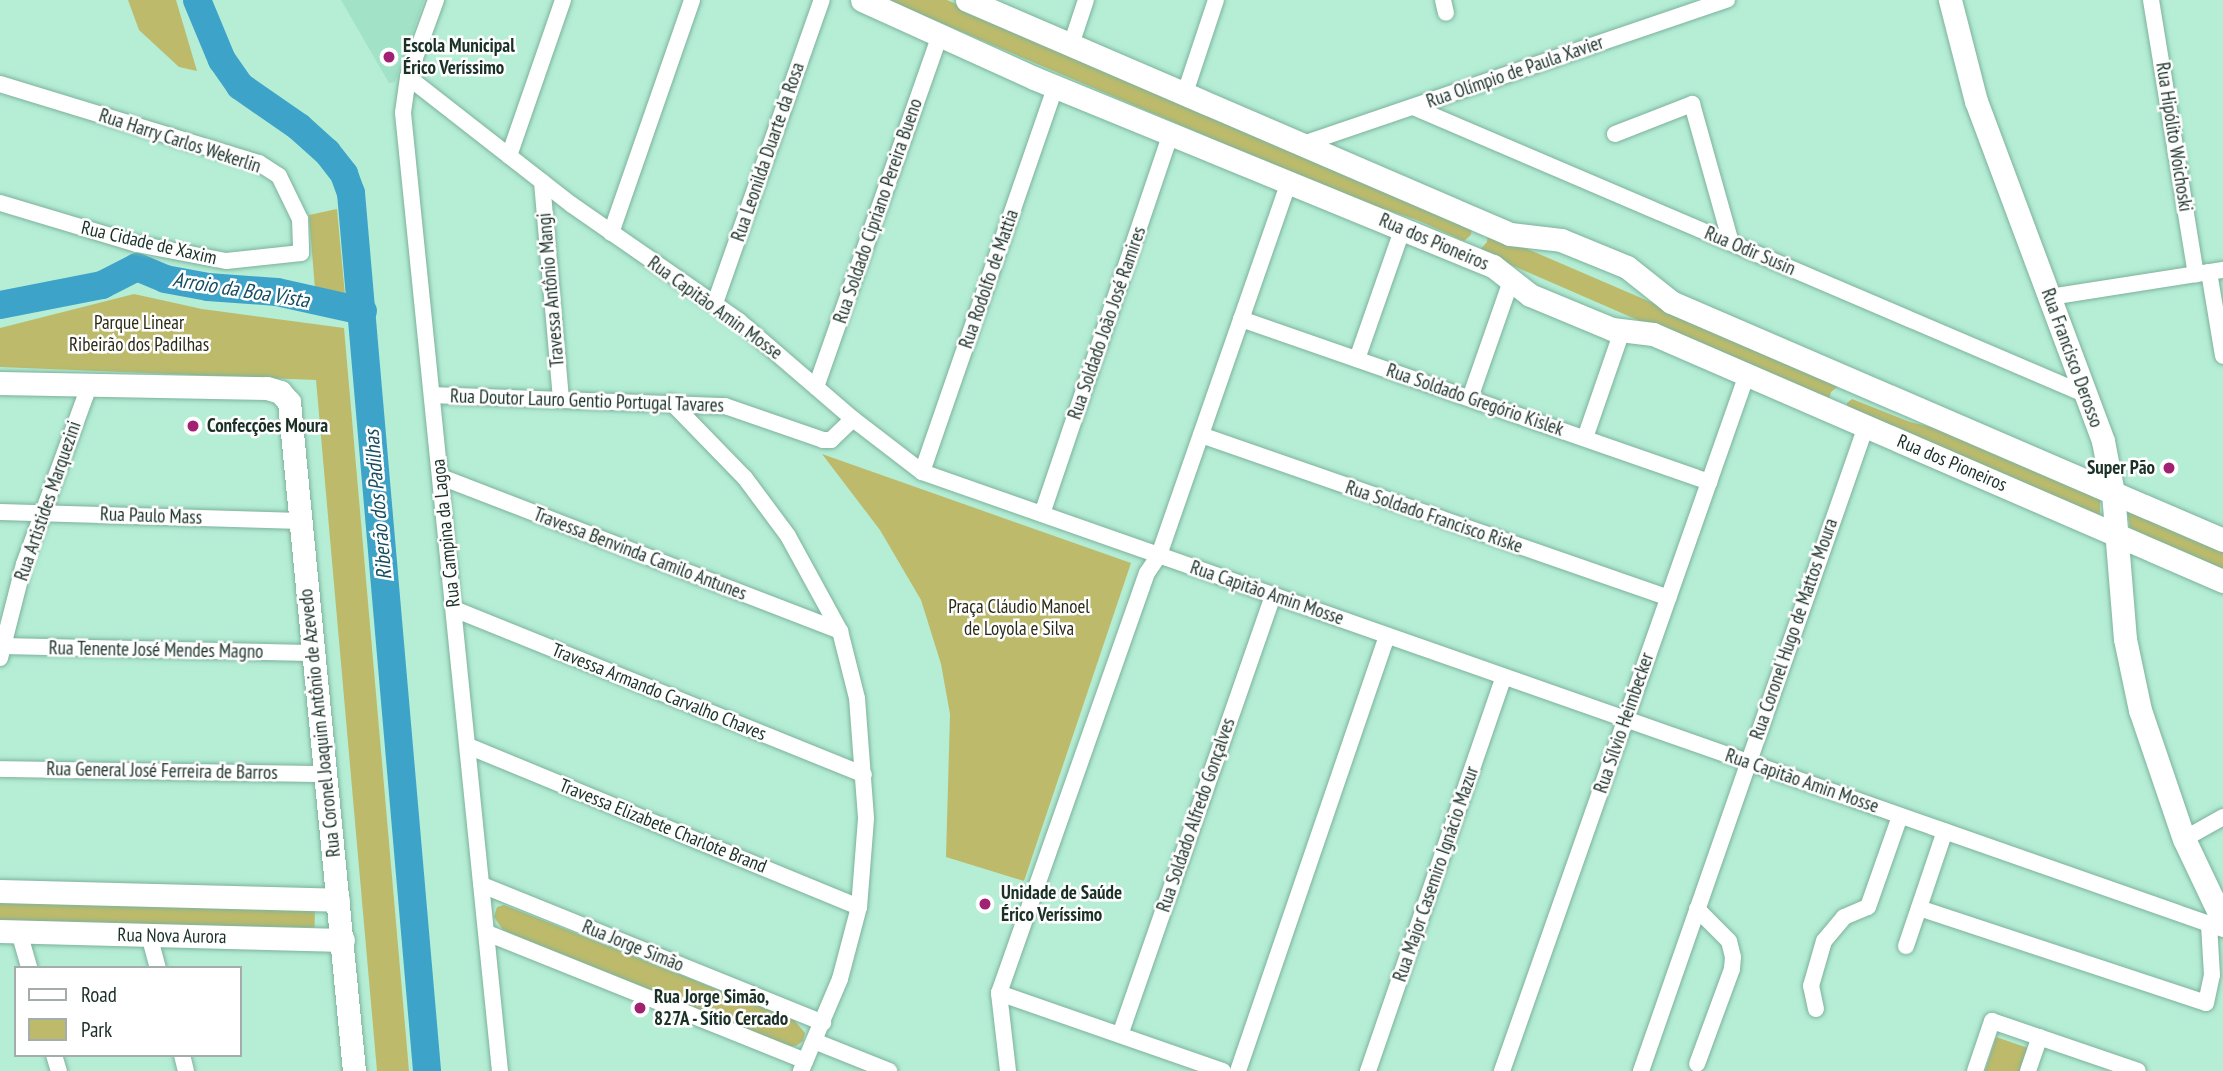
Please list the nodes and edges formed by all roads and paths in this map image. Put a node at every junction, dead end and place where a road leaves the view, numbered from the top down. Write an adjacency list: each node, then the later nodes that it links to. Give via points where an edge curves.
1 (436, 0): 14 (street, Rua Campina da Lagoa)
2 (564, 0): 22 (street)
3 (692, 0): 28 (street)
4 (822, 0): 35 (street, Rua Leonilda Duarte da Rosa)
5 (862, 0): 12 (main road, Rua dos Pioneiros)
6 (967, 0): 13 (main road, Rua dos Pioneiros)
7 (1086, 0): 13 (street)
8 (1216, 0): 17 (street)
9 (1727, 0): 18 (street, Rua Olímpio de Paula Xavier)
10 (1950, 0): 34 (main road, Rua Francisco Derosso, via 1976,101)
11 (2151, 0): 32 (street, Rua Hipólito Woichoski)
12 (940, 34): 16 (main road, Rua dos Pioneiros); 44 (street, Rua Soldado Cipriano Pereira Bueno)
13 (1071, 45): 17 (main road, Rua dos Pioneiros)
14 (408, 77): 22 (street, Rua Capitão Amin Mosse); 45 (street, Rua Campina da Lagoa, via 403,113)
15 (0, 84): 31 (street, Rua Harry Carlos Wekerlin, via 259,163 279,177 300,219)
16 (1056, 86): 19 (main road, Rua dos Pioneiros); 55 (street, Rua Rodolfo de Mattia)
17 (1185, 93): 21 (main road, Rua dos Pioneiros)
18 (1413, 107): 21 (street, Rua Olímpio de Paula Xavier); 29 (street, Rua Odir Susin)
19 (1171, 132): 23 (main road, Rua dos Pioneiros); 61 (street, Rua Soldado João José Ramires)
20 (1615, 134): 29 (street, via 1692,104)
21 (1303, 144): 26 (main road, Rua dos Pioneiros)
22 (509, 156): 24 (street, Rua Capitão Amin Mosse)
23 (1289, 181): 27 (main road, Rua dos Pioneiros); 36 (street)
24 (542, 182): 28 (street, Rua Capitão Amin Mosse); 47 (street, Travessa Antônio Mangi)
25 (0, 203): 31 (street, Rua Cidade de Xaxim, via 137,244 226,261)
26 (1473, 216): 30 (main road, via 1475,242); 41 (main road, Rua dos Pioneiros, via 1510,234 1553,238 1616,262 1641,275 1671,302)
27 (1402, 228): 30 (main road, Rua dos Pioneiros); 39 (street)
28 (611, 233): 35 (street, Rua Capitão Amin Mosse)
29 (1731, 243): 46 (street, Rua Odir Susin)
30 (1460, 252): 33 (main road, Rua dos Pioneiros, via 1493,265)
31 (301, 253)
32 (2209, 272): 34 (street); 38 (street, Rua Hipólito Woichoski)
33 (1511, 281): 37 (main road, Rua dos Pioneiros, via 1530,295); 48 (street)
34 (2050, 297): 46 (main road, Rua Francisco Derosso)
35 (715, 303): 44 (street, Rua Capitão Amin Mosse)
36 (1241, 319): 39 (street, Rua Soldado Gregório Kislek); 53 (street)
37 (1622, 331): 40 (main road, Rua dos Pioneiros, via 1653,334); 54 (street)
38 (2223, 356)
39 (1357, 359): 48 (street, Rua Soldado Gregório Kislek)
40 (1747, 374): 50 (main road, Rua dos Pioneiros); 57 (street, Rua Sílvio Heimbecker)
41 (1859, 382): 50 (main road, via 1840,391); 58 (main road, Rua dos Pioneiros)
42 (0, 383): 43 (main road)
43 (89, 386): 60 (street, Rua Artistides Marquezini); 62 (main road, Rua Coronel Joaquim Antônio de Azevedo, via 267,388 280,392 289,402)
44 (816, 387): 51 (street, Rua Capitão Amin Mosse)
45 (432, 395): 47 (street, Rua Doutor Lauro Gentio Portugal Tavares); 56 (street, Rua Campina da Lagoa)
46 (2087, 395): 58 (main road, Rua Francisco Derosso, via 2103,441)
47 (561, 398): 49 (street, Rua Doutor Lauro Gentio Portugal Tavares)
48 (1470, 398): 54 (street, Rua Soldado Gregório Kislek)
49 (671, 402): 51 (street, Rua Doutor Lauro Gentio Portugal Tavares, via 743,410 823,440 831,440); 70 (street, via 766,505 806,565)
50 (1839, 414): 52 (main road, Rua dos Pioneiros)
51 (853, 419): 55 (street, Rua Capitão Amin Mosse)
52 (1866, 426): 63 (main road, Rua dos Pioneiros); 77 (street, Rua Coronel Hugo de Mattos Moura)
53 (1200, 435): 65 (street); 68 (street, Rua Soldado Francisco Riske)
54 (1585, 438): 57 (street, Rua Soldado Gregório Kislek)
55 (922, 472): 61 (street, Rua Capitão Amin Mosse)
56 (441, 477): 69 (street, Rua Campina da Lagoa); 70 (street, Travessa Benvinda Camilo Antunes)
57 (1709, 482): 68 (street, Rua Sílvio Heimbecker)
58 (2113, 492): 63 (main road, Rua Francisco Derosso); 64 (main road, Rua dos Pioneiros)
59 (0, 512): 60 (street, Rua Paulo Mass)
60 (43, 512): 62 (street, Rua Paulo Mass); 72 (street, Rua Artistides Marquezini)
61 (1042, 514): 65 (street, Rua Capitão Amin Mosse)
62 (301, 521): 73 (main road, Rua Coronel Joaquim Antônio de Azevedo)
63 (2117, 535): 66 (main road, Rua dos Pioneiros); 84 (main road, Rua Francisco Derosso, via 2125,639 2140,710)
64 (2221, 537)
65 (1159, 555): 67 (street, Rua Capitão Amin Mosse); 99 (street, via 1147,573)
66 (2223, 581)
67 (1273, 596): 71 (street, Rua Capitão Amin Mosse); 102 (street, Rua Soldado Alfredo Gonçalves)
68 (1668, 598): 75 (street, Rua Sílvio Heimbecker)
69 (454, 609): 76 (street, Rua Campina da Lagoa); 80 (street, Travessa Armando Carvalho Chaves)
70 (840, 631): 80 (street, via 857,698)
71 (1387, 636): 74 (street, Rua Capitão Amin Mosse); 112 (street)
72 (1, 650): 73 (street, Rua Tenente José Mendes Magno)
73 (312, 653): 79 (main road, Rua Coronel Joaquim Antônio de Azevedo)
74 (1504, 677): 75 (street, Rua Capitão Amin Mosse); 113 (street, Rua Major Casemiro Ignácio Mazur)
75 (1626, 719): 77 (street, Rua Capitão Amin Mosse); 114 (street, Rua Sílvio Heimbecker)
76 (468, 746): 85 (street, Rua Campina da Lagoa); 88 (street, Travessa Elizabete Charlote Brand)
77 (1748, 762): 81 (street, Rua Capitão Amin Mosse); 90 (street, Rua Coronel Hugo de Mattos Moura)
78 (0, 769): 79 (street, Rua General José Ferreira de Barros)
79 (324, 774): 87 (main road, Rua Coronel Joaquim Antônio de Azevedo)
80 (864, 775): 88 (street, via 865,858)
81 (1900, 816): 83 (street, Rua Capitão Amin Mosse); 100 (street, via 1868,907 1844,917 1824,941 1811,986)
82 (2223, 817): 84 (street)
83 (1945, 831): 89 (street); 91 (street, Rua Capitão Amin Mosse)
84 (2184, 839): 91 (main road, Rua Francisco Derosso)
85 (482, 885): 93 (street, Rua Campina da Lagoa); 101 (street, Rua Jorge Simão)
86 (0, 891): 87 (main road, Rua Nova Aurora)
87 (338, 900): 95 (main road, Rua Coronel Joaquim Antônio de Azevedo)
88 (859, 907): 101 (street)
89 (1919, 908): 91 (street, via 2206,1003); 96 (street)
90 (1697, 909): 105 (street, via 1729,941 1732,957); 115 (street, Rua Coronel Hugo de Mattos Moura)
91 (2218, 925)
92 (9, 932): 94 (main road, Rua Nova Aurora); 97 (street)
93 (487, 933): 106 (street); 108 (street, Rua Campina da Lagoa)
94 (149, 935): 95 (main road, Rua Nova Aurora); 98 (street)
95 (343, 940): 107 (main road, Rua Coronel Joaquim Antônio de Azevedo)
96 (1906, 946)
97 (28, 966)
98 (157, 966)
99 (999, 993): 102 (street); 110 (street)
100 (1816, 1009)
101 (823, 1023): 104 (street)
102 (1120, 1035): 111 (street)
103 (2039, 1037): 116 (street, via 1992,1021); 117 (street); 118 (street)
104 (814, 1041): 106 (street); 109 (street)
105 (1697, 1064)
106 (803, 1066)
107 (354, 1071)
108 (500, 1071)
109 (889, 1071)
110 (1008, 1071)
111 (1223, 1071)
112 (1238, 1071)
113 (1368, 1071)
114 (1502, 1071)
115 (1642, 1071)
116 (1975, 1071)
117 (2028, 1071)
118 (2138, 1071)

